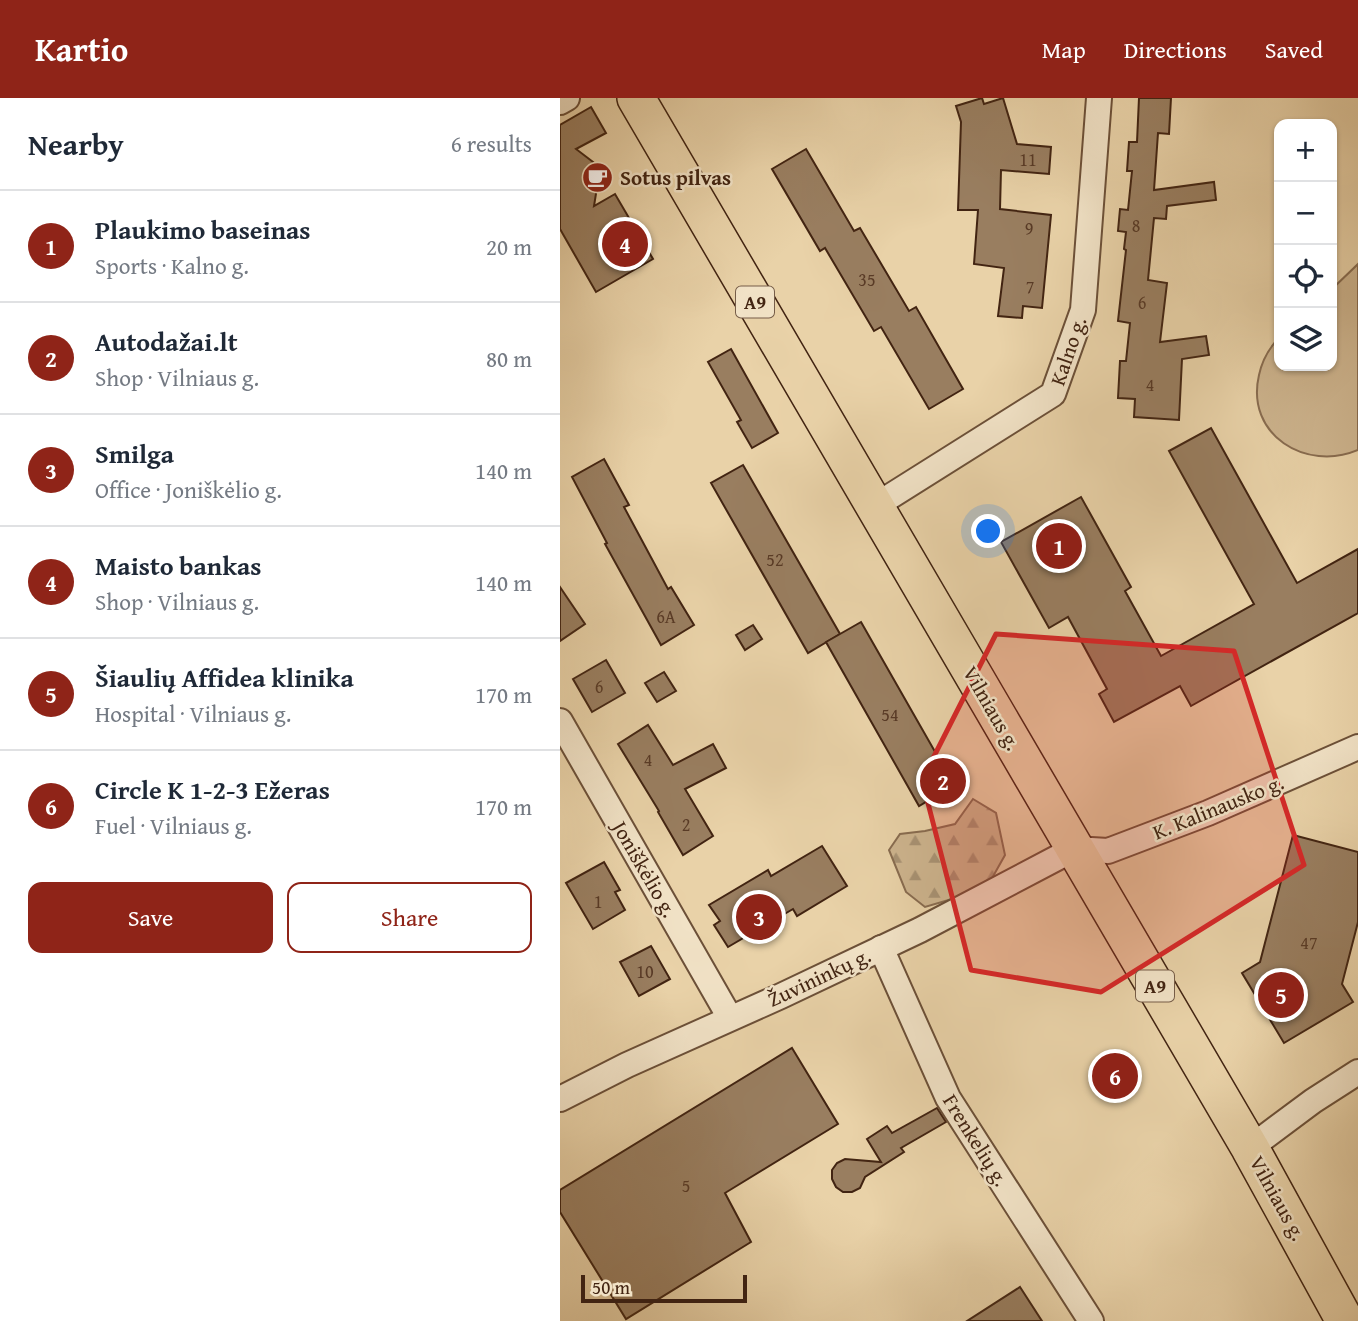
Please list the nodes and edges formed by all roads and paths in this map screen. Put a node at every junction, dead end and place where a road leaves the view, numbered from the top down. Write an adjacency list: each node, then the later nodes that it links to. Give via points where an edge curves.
1 (567, 98): 4 (street)
2 (636, 98): 5 (highway, Vilniaus g. / A9)
3 (1099, 98): 5 (street, Kalno g., via 1083,310 1053,394)
4 (560, 102)
5 (875, 506): 8 (highway, Vilniaus g. / A9)
6 (560, 721): 10 (street, Joniškėlio g.)
7 (1358, 747): 8 (street, K. Kalinausko g., via 1208,813 1108,850)
8 (1074, 849): 9 (street, Žuvininkų g.); 13 (highway, Vilniaus g. / A9)
9 (881, 948): 10 (street, Žuvininkų g.); 14 (street, Frenkelių g., via 948,1098)
10 (730, 1018): 12 (street, Žuvininkų g.)
11 (1358, 1072): 13 (street)
12 (560, 1099)
13 (1250, 1147): 15 (highway, Vilniaus g. / A9)
14 (1091, 1321)
15 (1345, 1321)

